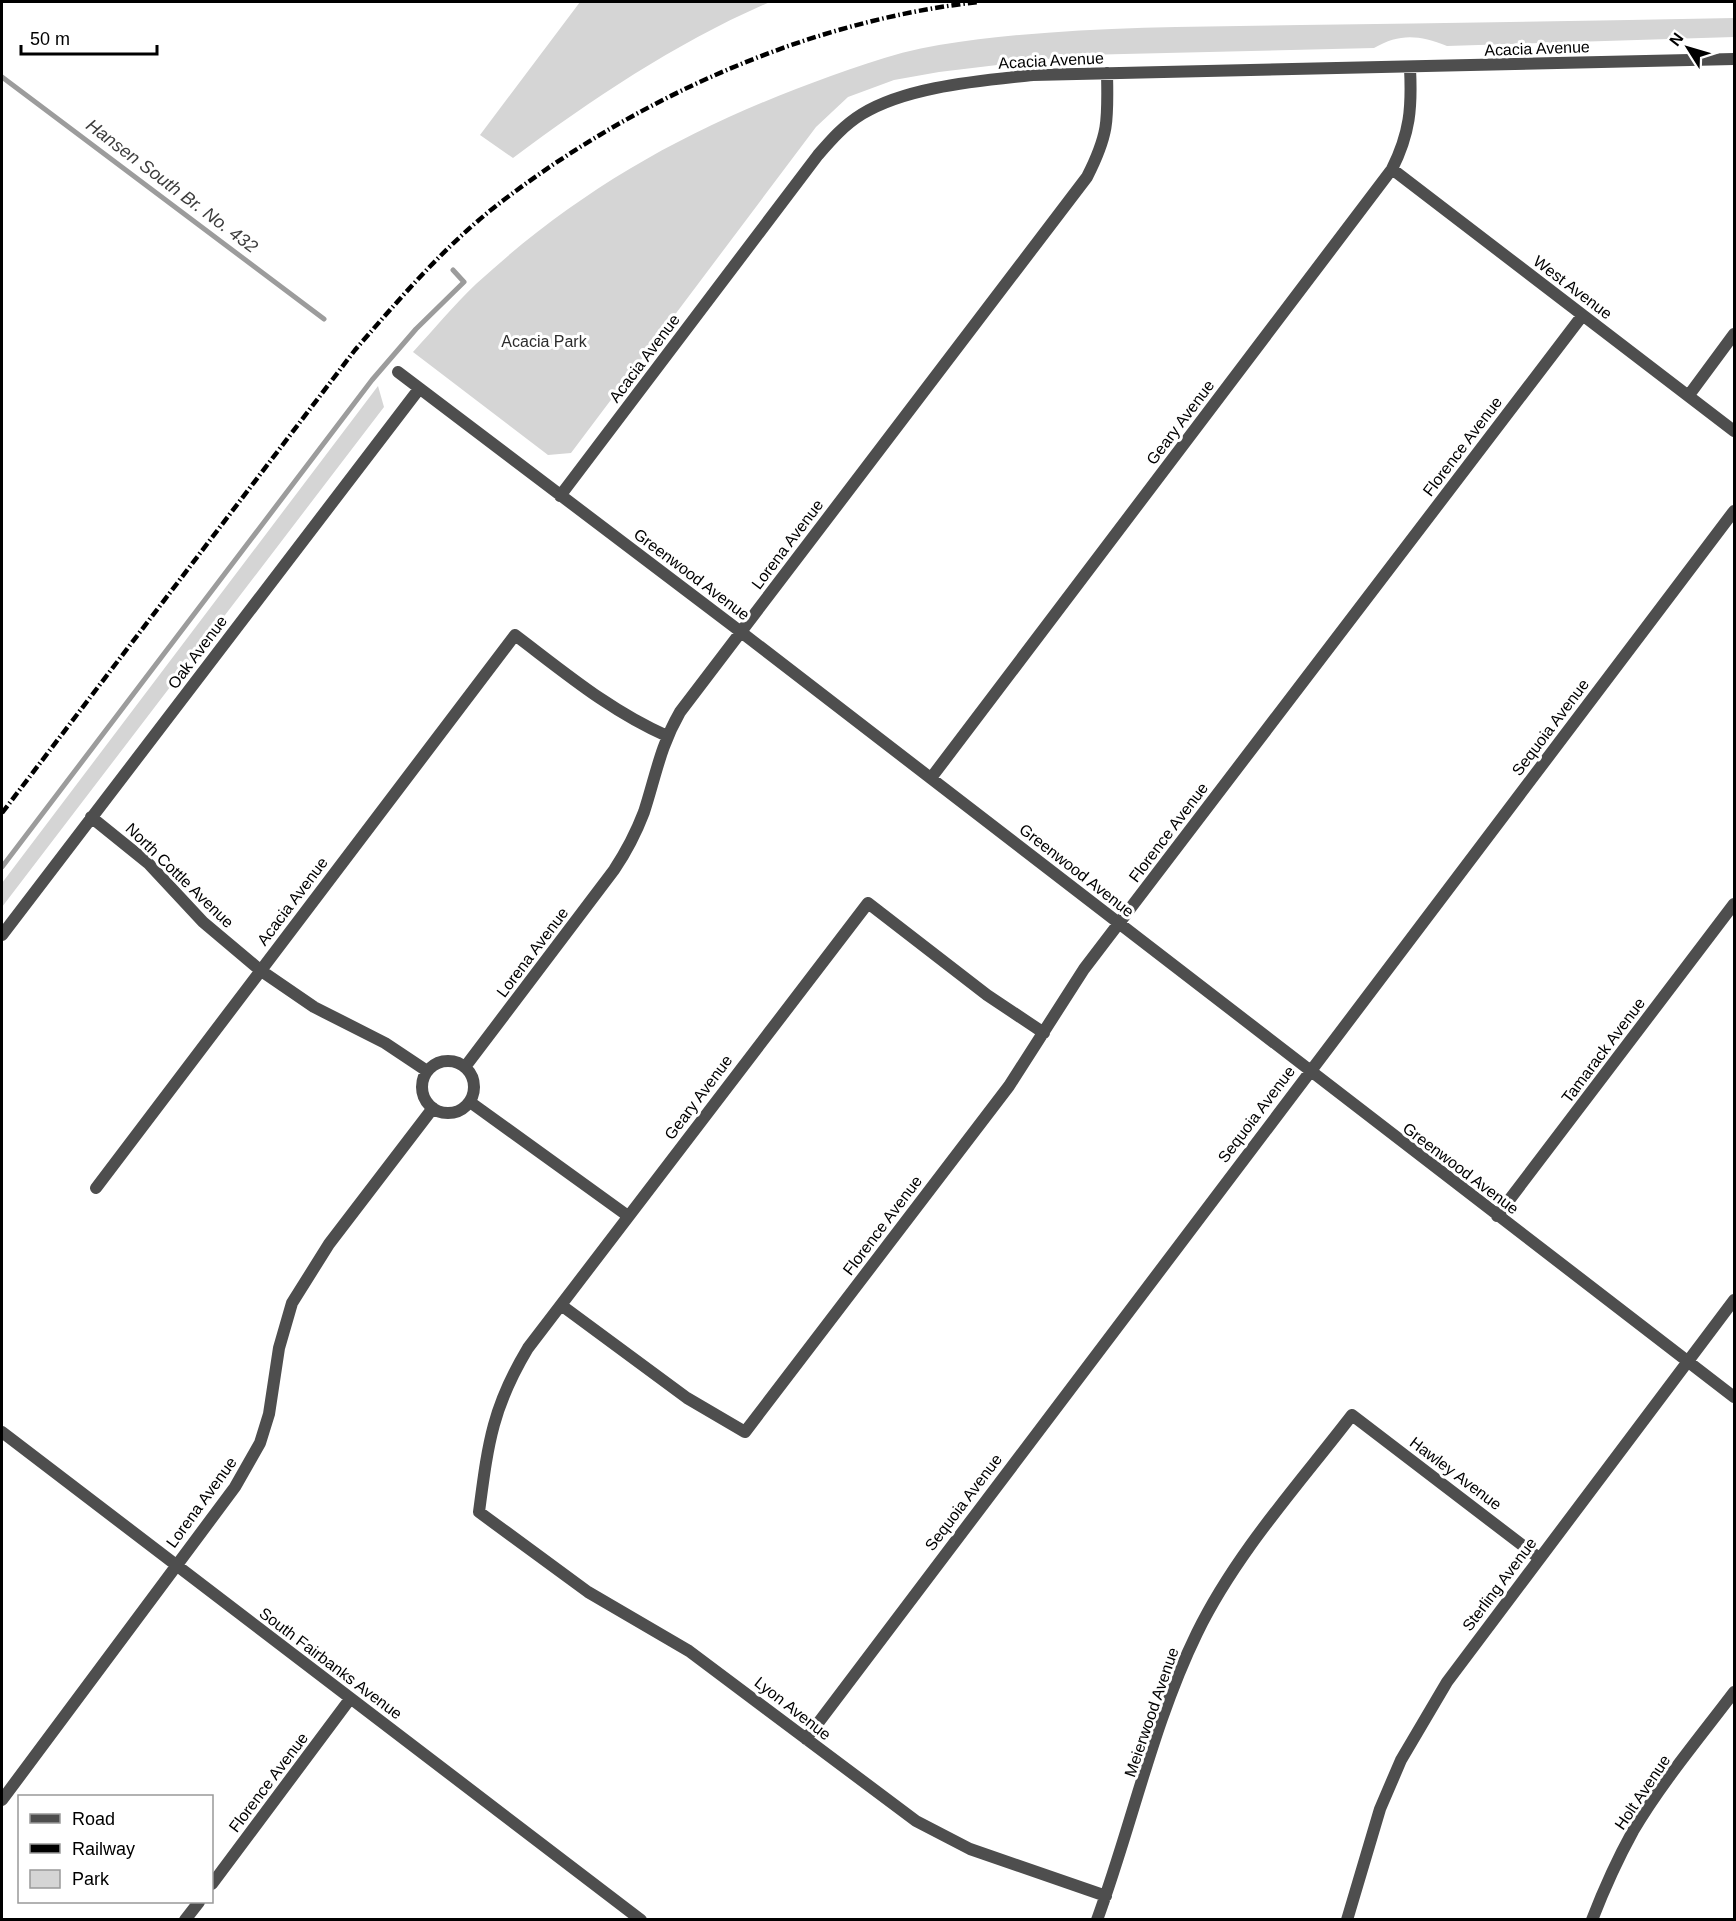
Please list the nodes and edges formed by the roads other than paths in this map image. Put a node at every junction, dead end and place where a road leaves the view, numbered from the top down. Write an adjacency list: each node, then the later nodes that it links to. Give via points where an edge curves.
1 (1734, 59): 2 (street, Acacia Avenue)
2 (1410, 68): 3 (street, Acacia Avenue); 4 (street, Geary Avenue, via 1409,125)
3 (1107, 73): 11 (street, Acacia Avenue, via 990,80 907,95 884,102 838,131); 13 (street, Lorena Avenue, via 1108,118 1102,148 1087,177)
4 (1392, 169): 5 (street, West Avenue); 15 (street, Geary Avenue)
5 (1582, 316): 9 (street, West Avenue); 18 (street, Florence Avenue)
6 (1734, 334): 9 (street)
7 (398, 372): 8 (street, Greenwood Avenue)
8 (419, 389): 11 (street, Greenwood Avenue); 16 (street, Oak Avenue)
9 (1689, 395): 10 (street, West Avenue)
10 (1734, 430)
11 (560, 496): 13 (street, Greenwood Avenue)
12 (1734, 511): 24 (street, Sequoia Avenue)
13 (741, 632): 14 (street, Lorena Avenue, via 680,712); 15 (street, Greenwood Avenue)
14 (667, 736): 20 (street, Acacia Avenue, via 634,722 515,635); 22 (street, Lorena Avenue, via 644,811 620,861)
15 (931, 778): 18 (street, Greenwood Avenue)
16 (91, 817): 19 (street, Oak Avenue); 20 (street, North Cottle Avenue, via 148,863 203,922)
17 (1734, 904): 29 (street, Tamarack Avenue)
18 (1120, 923): 21 (street, Florence Avenue, via 1084,969); 24 (street, Greenwood Avenue)
19 (2, 935)
20 (260, 970): 23 (street, North Cottle Avenue, via 314,1007 385,1043); 27 (street, Acacia Avenue)
21 (1044, 1033): 28 (street, Geary Avenue, via 868,903); 31 (street, Florence Avenue, via 1009,1086 745,1432 687,1398)
22 (465, 1067): 23 (street, via 448,1061); 25 (street, via 475,1087)
23 (428, 1071): 26 (street, via 422,1088)
24 (1308, 1071): 29 (street, Greenwood Avenue); 41 (street, Sequoia Avenue)
25 (470, 1102): 26 (street, via 449,1113); 28 (street)
26 (433, 1108): 38 (street, Lorena Avenue, via 308,1274 284,1324 269,1414 260,1443 235,1487)
27 (96, 1188)
28 (628, 1216): 31 (street, Geary Avenue)
29 (1497, 1216): 32 (street, Greenwood Avenue)
30 (1734, 1300): 32 (street, Sterling Avenue)
31 (561, 1305): 36 (street, Geary Avenue, via 508,1382 488,1440)
32 (1688, 1361): 33 (street, Greenwood Avenue); 37 (street, Sterling Avenue)
33 (1734, 1397)
34 (1352, 1414): 37 (street, Hawley Avenue); 44 (street, Meierwood Avenue, via 1245,1555 1198,1632 1178,1675)
35 (2, 1432): 38 (street, South Fairbanks Avenue)
36 (478, 1512): 41 (street, Lyon Avenue, via 588,1592 689,1651)
37 (1539, 1558): 49 (street, Sterling Avenue, via 1447,1682 1401,1760 1380,1809)
38 (176, 1566): 40 (street, South Fairbanks Avenue); 42 (street, Lorena Avenue)
39 (1734, 1692): 50 (street, Holt Avenue, via 1634,1829)
40 (350, 1699): 43 (street, Florence Avenue); 47 (street, South Fairbanks Avenue)
41 (806, 1739): 44 (street, Lyon Avenue, via 887,1801 946,1838)
42 (2, 1800)
43 (213, 1883)
44 (1106, 1896): 48 (street, Meierwood Avenue)
45 (198, 1903): 46 (street)
46 (186, 1919)
47 (641, 1920)
48 (1097, 1920)
49 (1347, 1920)
50 (1592, 1920)

